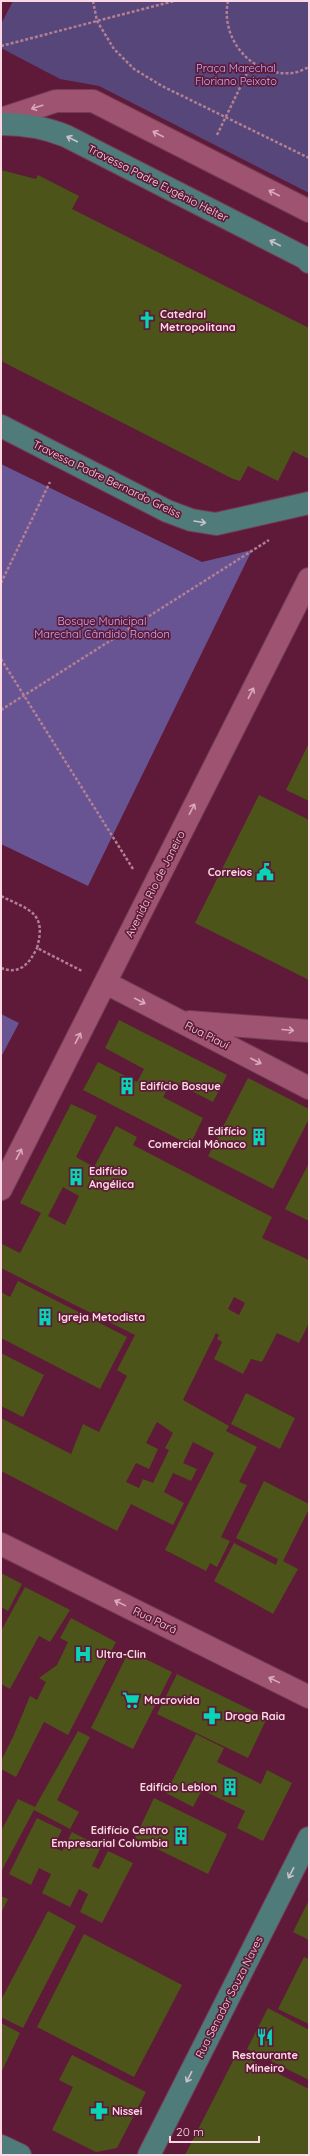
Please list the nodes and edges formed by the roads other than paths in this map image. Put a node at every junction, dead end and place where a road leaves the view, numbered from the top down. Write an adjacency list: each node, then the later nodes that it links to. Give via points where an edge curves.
1 (1, 119): 3 (street, one-way to 1, via 93,101 56,101)
2 (1, 124): 4 (main road, Travessa Padre Eugênio Helter, one-way to 2, via 66,136 29,124)
3 (309, 211)
4 (309, 262)
5 (1, 426): 6 (main road, Travessa Padre Bernardo Greiss, one-way to 6, via 167,511 191,520 216,524)
6 (309, 503)
7 (309, 579): 8 (street, Avenida Rio de Janeiro, one-way to 7)
8 (106, 983): 9 (street, Rua Piauí, one-way to 9); 12 (street, Avenida Rio de Janeiro, one-way to 8)
9 (180, 1021): 10 (street, one-way to 10); 11 (street, Rua Piauí, one-way to 11)
10 (309, 1031)
11 (309, 1088)
12 (1, 1188)
13 (1, 1544): 14 (street, Rua Pará, one-way to 13)
14 (309, 1697)
15 (309, 1838): 18 (main road, Rua Senador Souza Naves, one-way to 18)
16 (1, 2146): 17 (main road)
17 (20, 2155)
18 (149, 2155)

